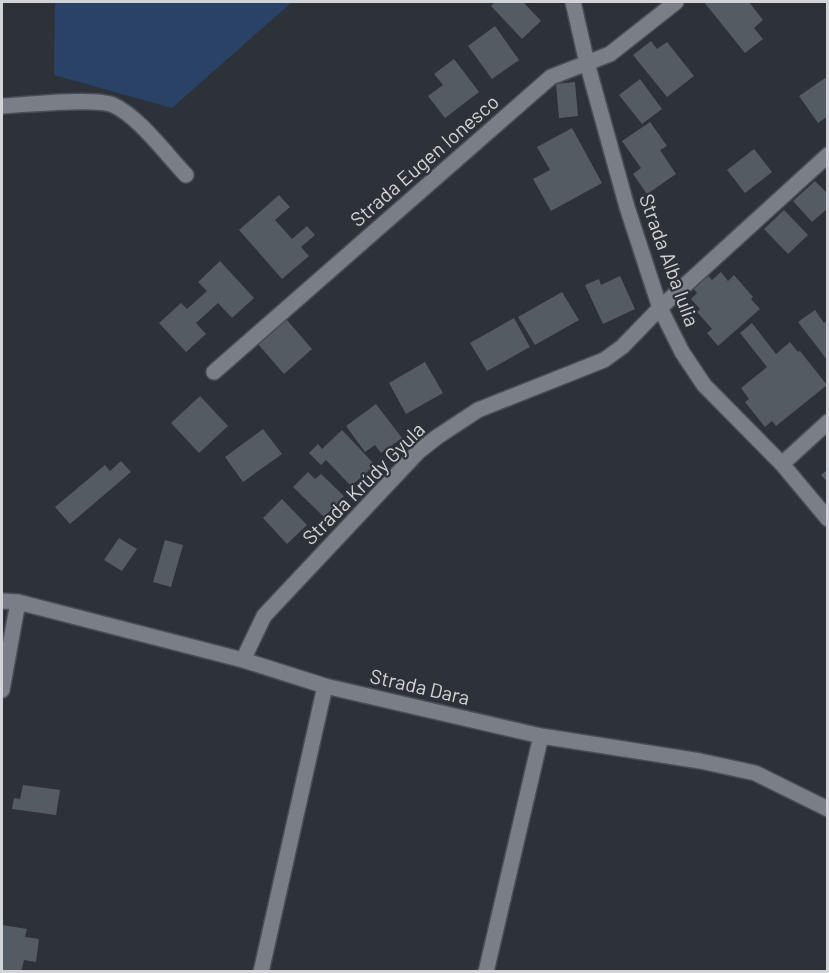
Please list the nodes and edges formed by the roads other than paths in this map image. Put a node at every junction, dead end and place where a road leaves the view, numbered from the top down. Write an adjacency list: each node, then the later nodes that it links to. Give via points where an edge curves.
1 (573, 2): 3 (street, Strada Alba Iulia)
2 (676, 2): 3 (street, Strada Eugen Ionesco, via 610,54)
3 (587, 63): 7 (street, Strada Alba Iulia); 8 (street, Strada Eugen Ionesco, via 551,77)
4 (2, 106): 6 (street, via 95,101 111,104 130,115)
5 (828, 155): 7 (street, Strada Krúdy Gyula)
6 (186, 176)
7 (660, 308): 10 (street, Strada Alba Iulia, via 704,385); 14 (street, Strada Krúdy Gyula, via 604,360 478,410 418,452 264,616)
8 (213, 372)
9 (828, 422): 10 (street)
10 (782, 464): 11 (street, Strada Alba Iulia)
11 (828, 519)
12 (2, 601): 13 (street, Strada Dara)
13 (18, 602): 14 (street, Strada Dara); 16 (street)
14 (243, 660): 15 (street, Strada Dara)
15 (325, 686): 17 (street, Strada Dara); 19 (street)
16 (2, 690)
17 (541, 736): 18 (street, Strada Dara, via 755,773); 20 (street)
18 (828, 809)
19 (261, 972)
20 (486, 972)

